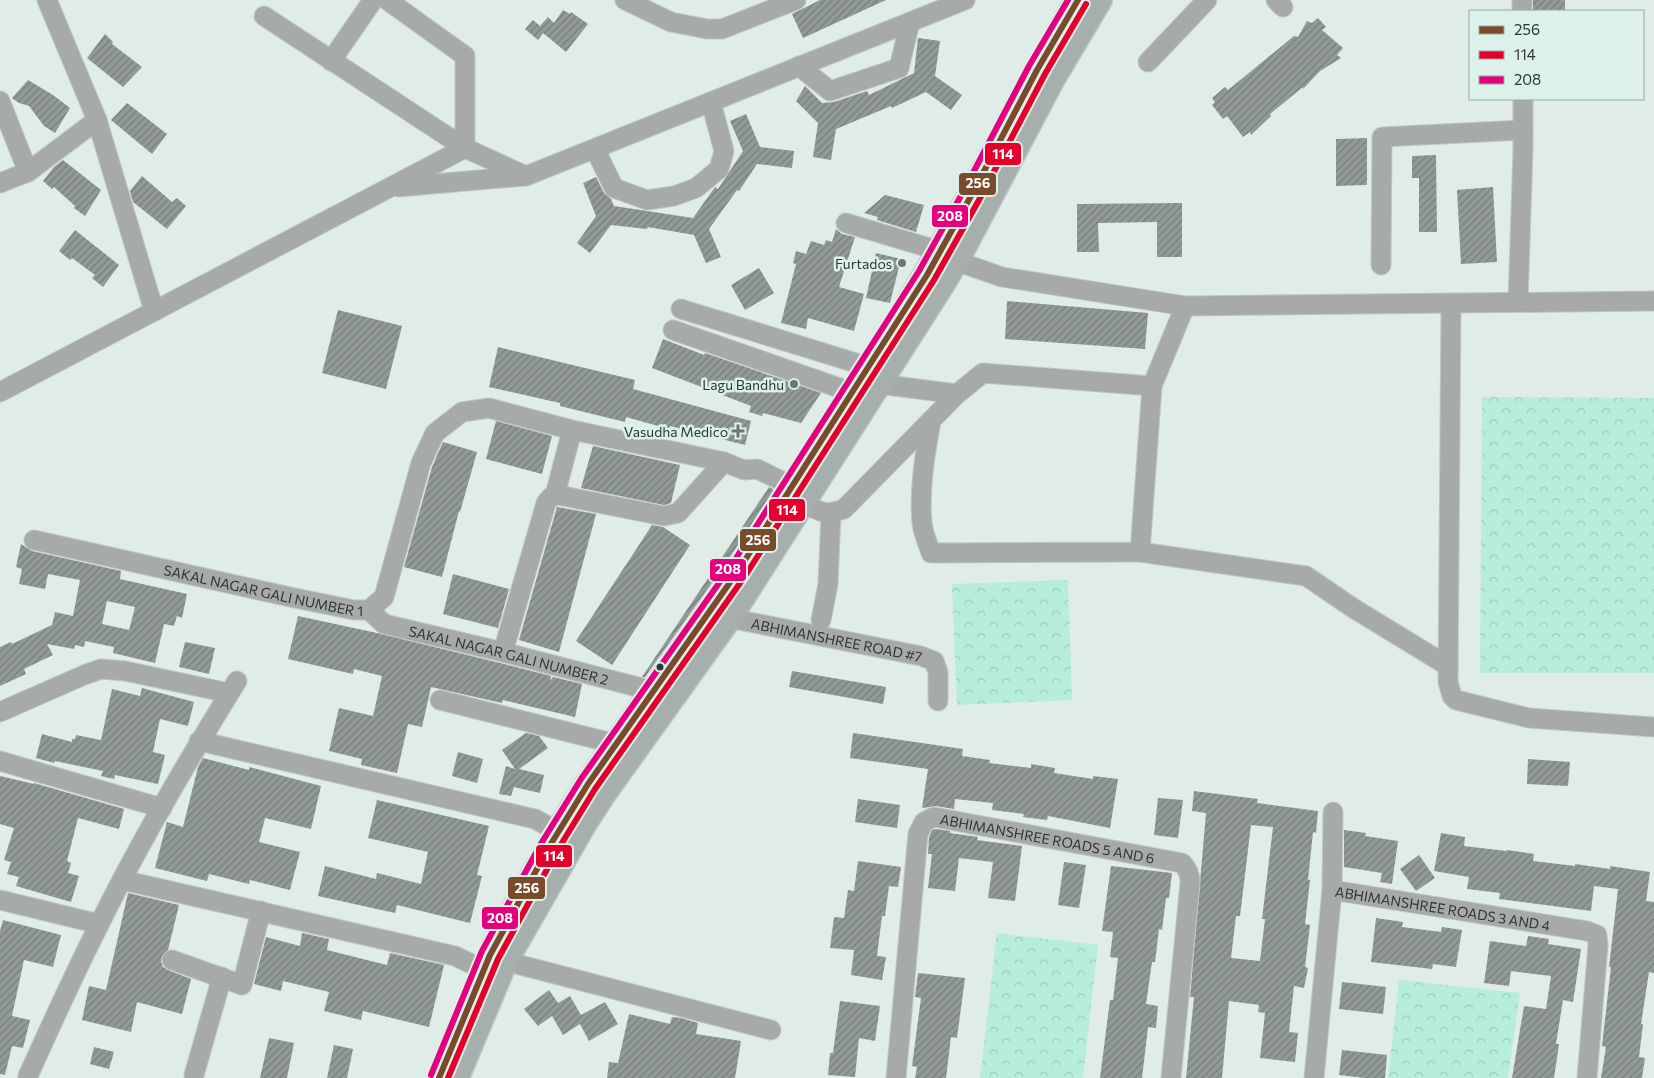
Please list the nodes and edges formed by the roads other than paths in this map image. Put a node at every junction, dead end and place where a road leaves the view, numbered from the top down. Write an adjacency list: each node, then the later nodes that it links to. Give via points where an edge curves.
1 (47, 0): 18 (street)
2 (373, 0): 12 (street)
3 (387, 0): 20 (street, via 465,56)
4 (625, 0): 5 (street, via 671,22 707,29 722,29)
5 (796, 0)
6 (965, 0): 11 (street)
7 (1078, 0): 27 (main road, via 1037,70)
8 (1099, 0): 27 (main road)
9 (1207, 0): 13 (street)
10 (264, 16): 12 (street)
11 (910, 22): 14 (street); 14 (street, via 899,68 830,91)
12 (331, 60): 20 (street)
13 (1148, 62)
14 (799, 66): 16 (street)
15 (1523, 100): 19 (street)
16 (711, 102): 21 (street); 21 (street, via 724,151 719,169 696,188 648,200 614,188)
17 (1, 109): 22 (street)
18 (97, 120): 22 (street); 34 (street)
19 (1523, 130): 28 (street, via 1382,137); 30 (street)
20 (464, 148): 23 (street); 25 (street)
21 (595, 148): 23 (street)
22 (28, 172): 24 (street)
23 (526, 176): 25 (street)
24 (0, 183)
25 (389, 188): 34 (street)
26 (846, 223): 27 (street)
27 (948, 256): 32 (street, via 1002,277); 36 (main road)
28 (1381, 265)
29 (1654, 301): 30 (street)
30 (1518, 302): 31 (street)
31 (1450, 303): 32 (street); 53 (street)
32 (1185, 306): 37 (street)
33 (681, 309): 36 (street)
34 (154, 311): 38 (street)
35 (673, 330): 39 (street)
36 (874, 376): 39 (main road); 40 (street); 45 (main road)
37 (1152, 386): 40 (street, via 983,373); 48 (street)
38 (0, 392)
39 (854, 392): 45 (main road)
40 (957, 394): 41 (street)
41 (931, 421): 46 (street, via 844,508); 48 (street, via 923,475 922,525 932,553)
42 (572, 430): 43 (street, SAKAL NAGAR GALI NUMBER 1); 44 (street); 49 (street, SAKAL NAGAR GALI NUMBER 1, via 489,408 462,412 435,433 421,463 384,597)
43 (724, 462): 44 (street, via 678,512 671,515); 45 (street, SAKAL NAGAR GALI NUMBER 1, via 744,470 751,480)
44 (555, 495): 52 (street, via 546,503)
45 (794, 496): 46 (street, SAKAL NAGAR GALI NUMBER 1, via 823,513); 50 (main road); 54 (main road)
46 (831, 513): 51 (street, via 828,584)
47 (34, 540): 49 (street, SAKAL NAGAR GALI NUMBER 1, via 290,597)
48 (1140, 552): 53 (street, via 1306,576)
49 (369, 610): 52 (street, SAKAL NAGAR GALI NUMBER 2, via 384,624)
50 (729, 618): 56 (street, ABHIMANSHREE ROAD #7, via 921,656 934,662 938,672); 64 (main road, via 603,794)
51 (821, 620)
52 (503, 652): 54 (street, SAKAL NAGAR GALI NUMBER 2)
53 (1448, 666): 58 (street, via 1448,682 1456,700 1529,718)
54 (653, 691): 60 (main road)
55 (440, 700): 60 (street)
56 (938, 701)
57 (0, 712): 59 (street, via 101,669 233,687)
58 (1654, 727)
59 (199, 741): 62 (street); 64 (street, via 535,819)
60 (616, 744): 64 (main road, via 588,784)
61 (0, 761): 62 (street)
62 (162, 808): 65 (street)
63 (1333, 812): 66 (street)
64 (565, 838): 71 (main road)
65 (122, 880): 68 (street); 69 (street)
66 (1332, 890): 80 (street, ABHIMANSHREE ROADS 3 AND 4); 81 (street, ABHIMANSHREE ROADS 3 AND 4, via 1597,935)
67 (0, 900): 69 (street)
68 (261, 911): 71 (street); 72 (street, via 242,985)
69 (99, 924): 75 (street)
70 (172, 960): 72 (street)
71 (494, 966): 73 (street); 76 (main road); 77 (main road)
72 (222, 977): 74 (street)
73 (772, 1030)
74 (194, 1075)
75 (28, 1076)
76 (439, 1078)
77 (456, 1078)
78 (896, 1078): 79 (street, ABHIMANSHREE ROADS 5 AND 6, via 918,834 924,822 934,817 1185,866 1190,883)
79 (1171, 1078)
80 (1314, 1078)
81 (1587, 1078)

